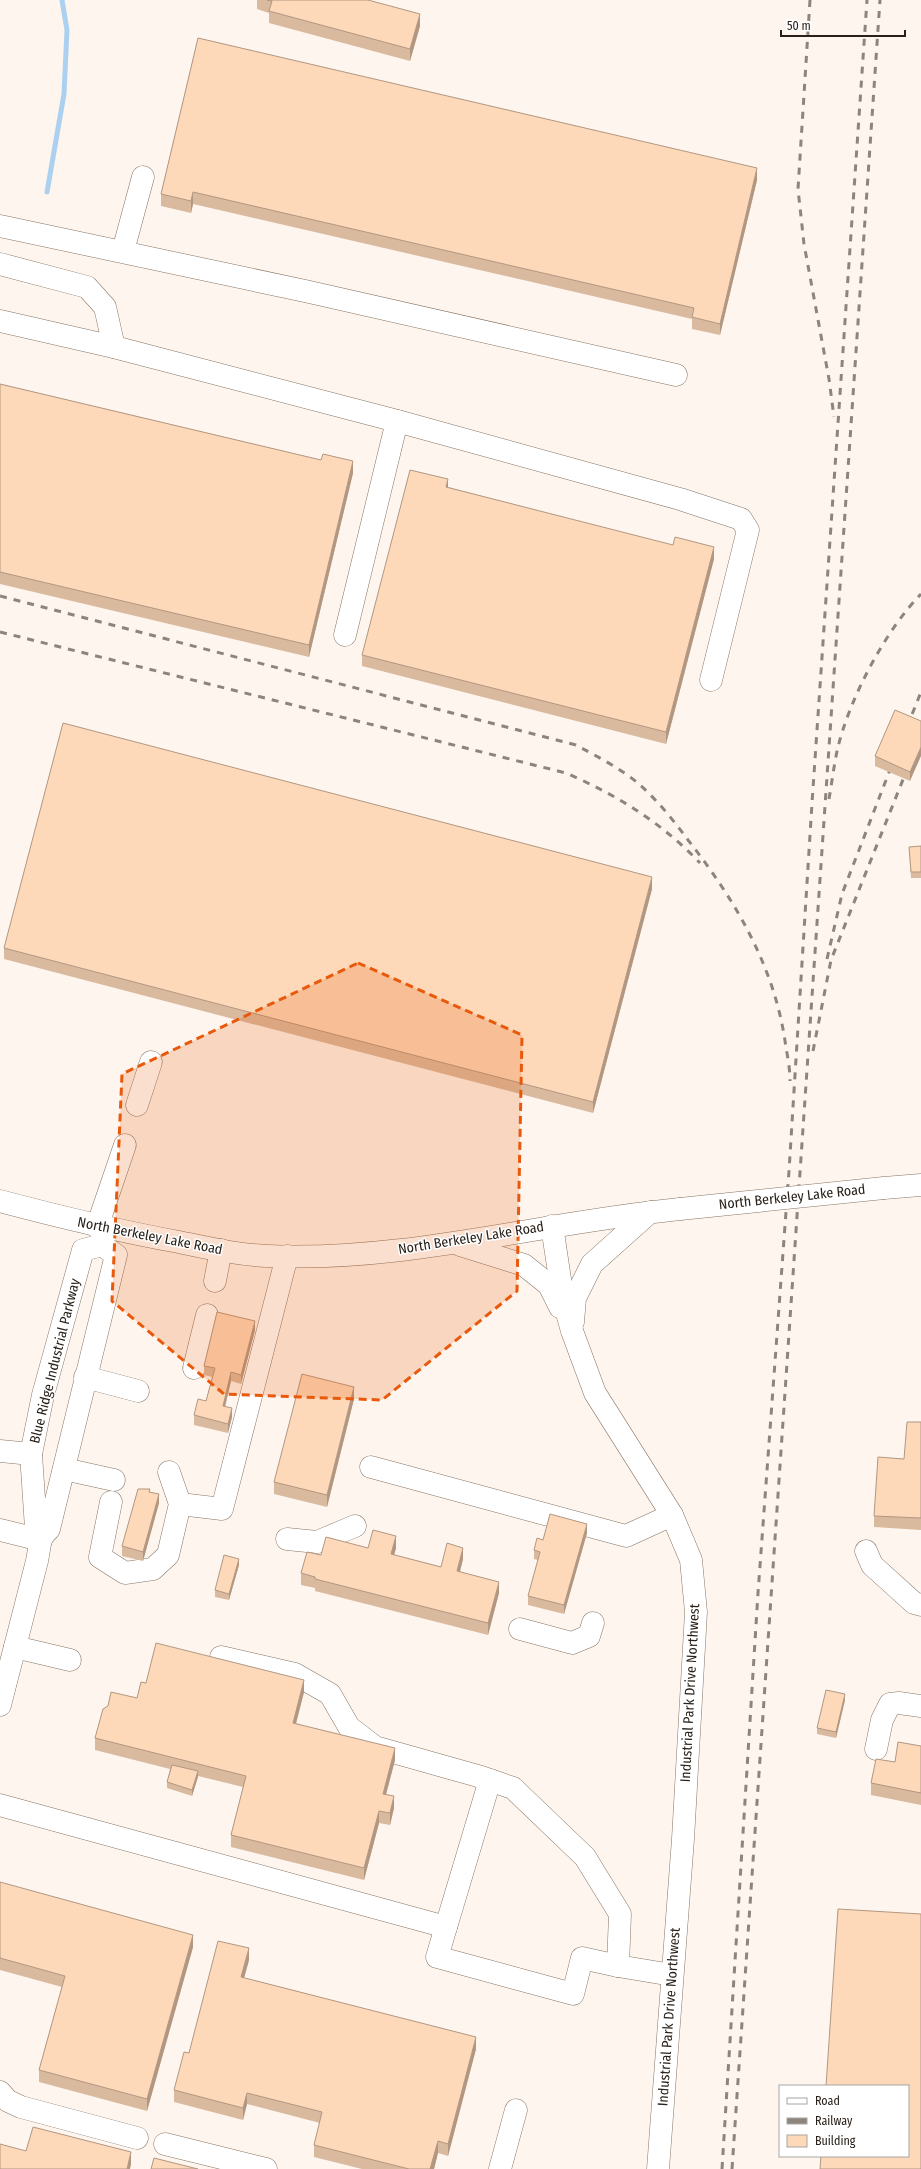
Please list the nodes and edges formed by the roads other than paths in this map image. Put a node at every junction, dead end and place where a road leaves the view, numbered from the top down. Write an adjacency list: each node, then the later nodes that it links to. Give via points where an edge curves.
1 (142, 177): 3 (street)
2 (0, 226): 3 (street)
3 (123, 252): 7 (street)
4 (0, 264): 6 (street, via 87,287 105,307)
5 (0, 321): 6 (street)
6 (114, 347): 8 (street)
7 (676, 375)
8 (397, 421): 9 (street); 10 (street, via 680,499 741,519 748,530)
9 (345, 635)
10 (711, 680)
11 (151, 1062): 12 (street)
12 (137, 1105)
13 (125, 1145): 18 (street)
14 (921, 1185): 16 (street, North Berkeley Lake Road, bridge)
15 (0, 1201): 18 (street, North Berkeley Lake Road)
16 (650, 1212): 17 (street, North Berkeley Lake Road); 24 (street, via 592,1264 575,1298)
17 (552, 1226): 19 (street, North Berkeley Lake Road); 24 (street, Industrial Park Drive Northwest, via 563,1299)
18 (102, 1233): 20 (street, North Berkeley Lake Road); 26 (street, via 116,1255); 29 (street, Blue Ridge Industrial Parkway, via 83,1250 43,1395)
19 (455, 1244): 21 (street, North Berkeley Lake Road, via 339,1256); 24 (street, via 524,1265 549,1285)
20 (221, 1250): 21 (street, North Berkeley Lake Road); 22 (street)
21 (287, 1256): 35 (street, via 222,1509)
22 (215, 1281)
23 (207, 1315): 25 (street)
24 (572, 1331): 36 (street, Industrial Park Drive Northwest, via 595,1393)
25 (194, 1368)
26 (85, 1377): 27 (street); 31 (street)
27 (138, 1391)
28 (0, 1451): 29 (street)
29 (31, 1454): 39 (street, Blue Ridge Industrial Parkway, via 36,1528)
30 (371, 1467): 36 (street, via 626,1536)
31 (64, 1469): 33 (street); 39 (street, via 49,1529)
32 (169, 1472): 35 (street)
33 (114, 1480)
34 (111, 1502): 35 (street, via 100,1557 125,1573 153,1569 168,1555)
35 (180, 1504)
36 (672, 1515): 55 (street, Industrial Park Drive Northwest, via 691,1560 696,1612 683,1839)
37 (355, 1526): 40 (street, via 317,1542)
38 (0, 1530): 39 (street)
39 (41, 1539): 45 (street)
40 (287, 1539)
41 (866, 1551): 42 (street, via 872,1565 914,1603)
42 (921, 1605)
43 (593, 1623): 44 (street, via 589,1636 572,1643)
44 (520, 1629)
45 (15, 1647): 47 (street); 48 (street)
46 (221, 1657): 51 (street, via 295,1674 330,1694 349,1727 375,1747)
47 (70, 1660)
48 (0, 1702)
49 (921, 1706): 50 (street, via 890,1704 882,1720)
50 (876, 1749)
51 (490, 1780): 53 (street); 54 (street, via 513,1788 584,1857 620,1914)
52 (0, 1805): 53 (street)
53 (446, 1927): 54 (street, via 437,1957 573,1994 582,1958)
54 (618, 1966): 55 (street)
55 (672, 1975): 62 (street, Industrial Park Drive Northwest)
56 (0, 2092): 58 (street, via 8,2101 21,2107)
57 (516, 2110): 61 (street)
58 (137, 2138)
59 (165, 2144): 60 (street)
60 (266, 2169)
61 (500, 2169)
62 (658, 2169)

